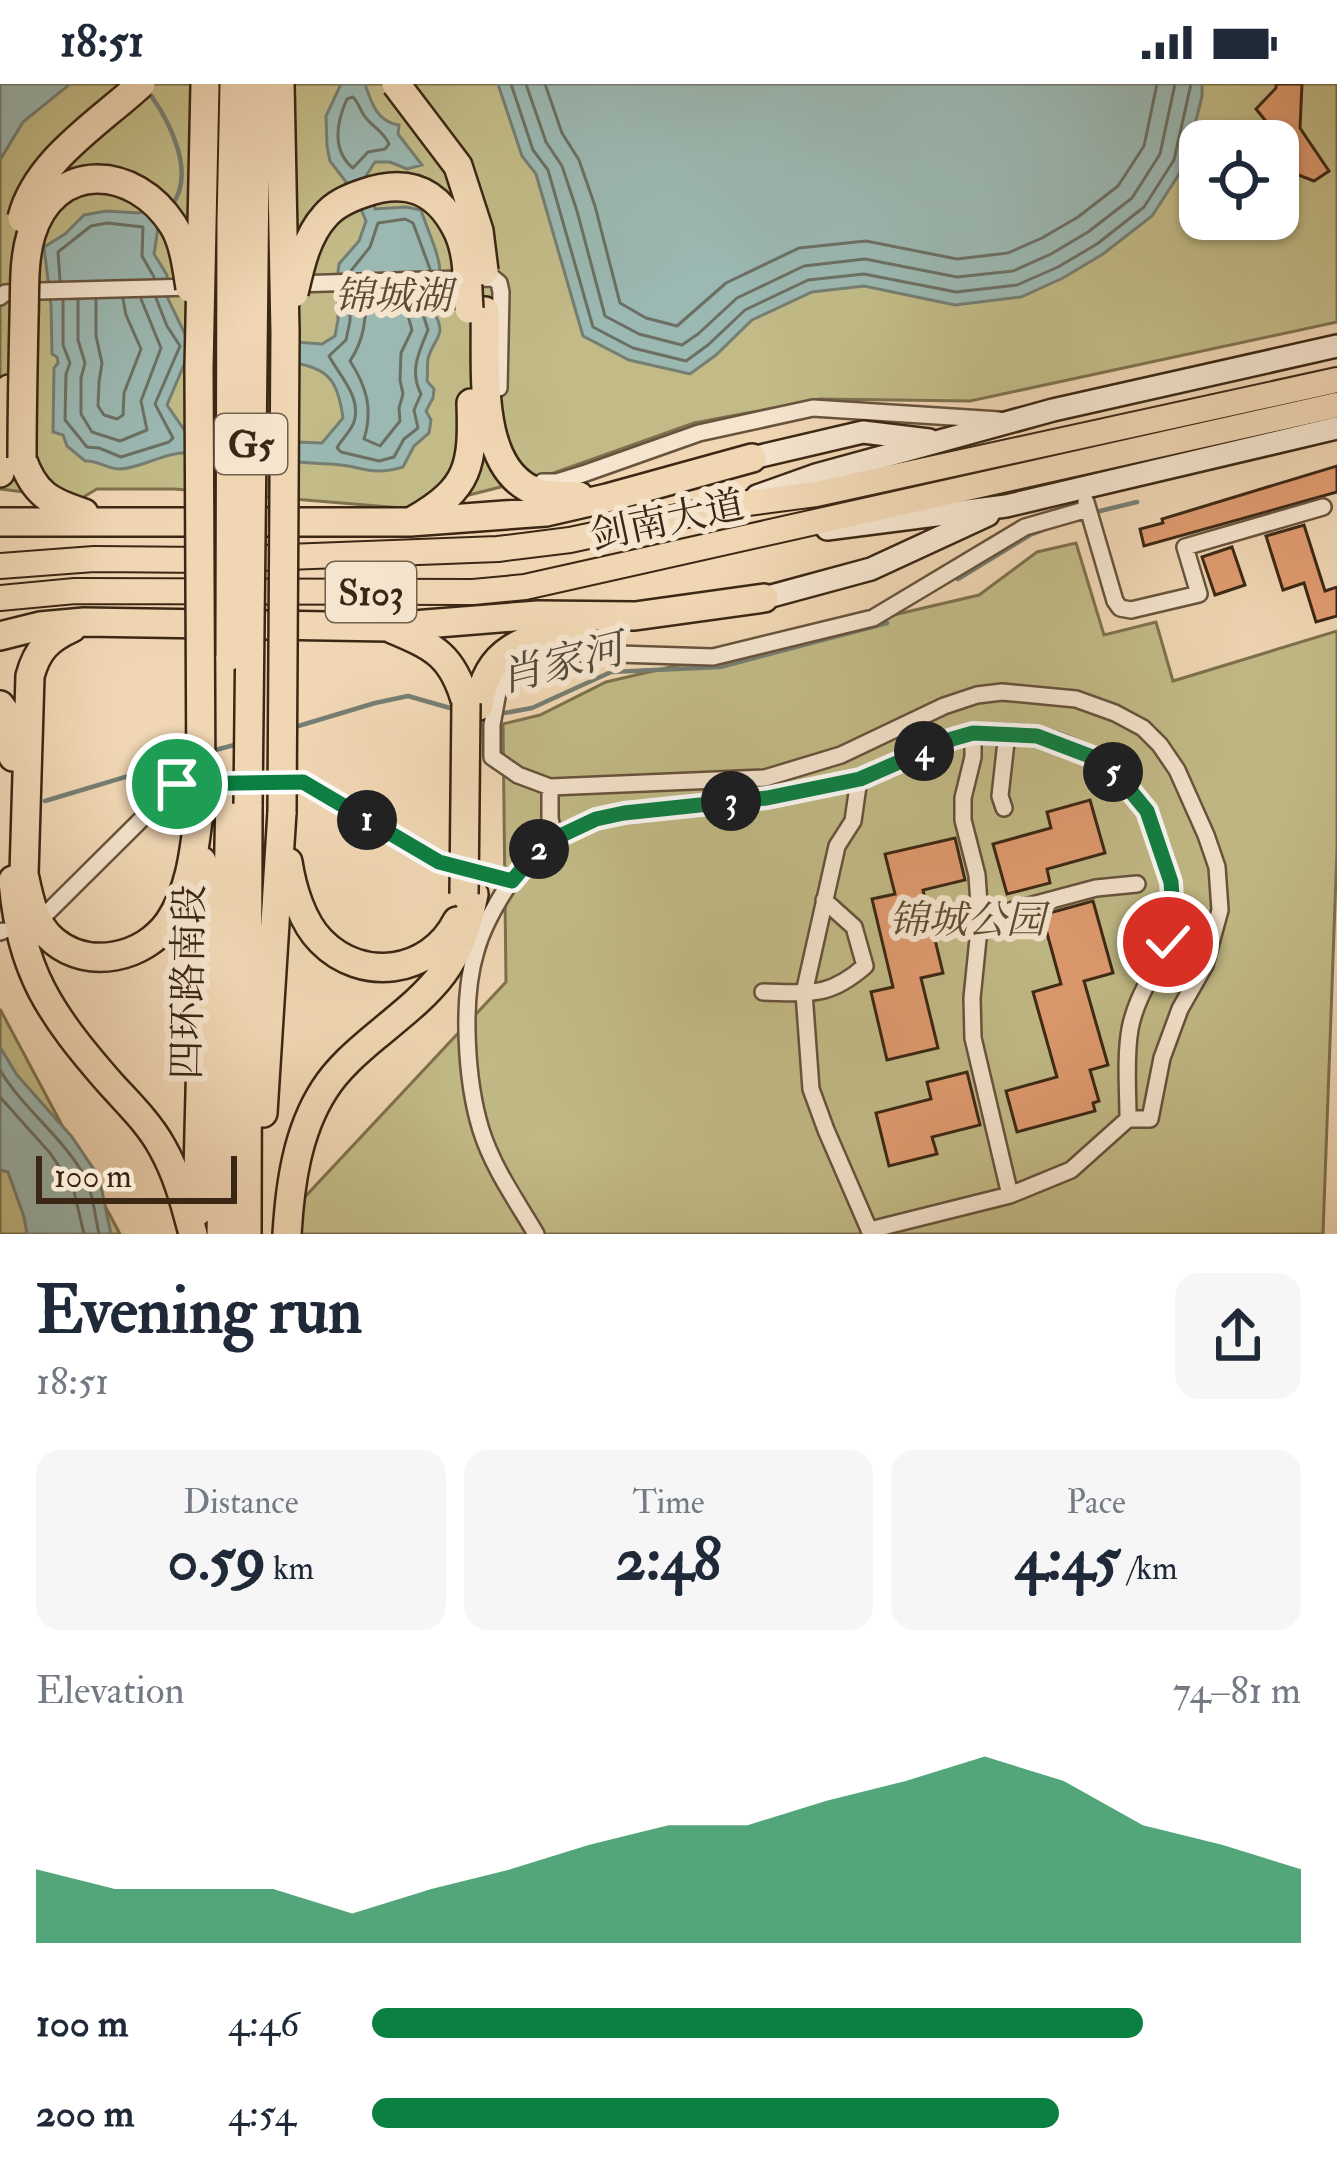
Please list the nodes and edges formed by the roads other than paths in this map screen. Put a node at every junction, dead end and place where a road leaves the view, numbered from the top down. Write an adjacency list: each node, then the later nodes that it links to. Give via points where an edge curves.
1 (141, 84): 18 (highway, bridge, via 66,150 24,208 13,254)
2 (205, 84): 11 (highway, bridge)
3 (234, 84): 42 (highway, 四环路南段 / G5, bridge)
4 (256, 84): 42 (highway, 四环路南段 / G5, bridge)
5 (280, 84): 9 (highway, bridge)
6 (396, 84): 8 (highway, bridge, via 467,189 479,231)
7 (0, 297): 14 (street, via 493,278 504,448 523,474 544,483 813,407)
8 (477, 310): 9 (highway, bridge, via 458,231 442,206 398,184 346,199 323,218 304,252); 19 (highway, via 498,454 517,480 540,493); 26 (highway, via 463,480)
9 (285, 332): 44 (highway, bridge)
10 (1337, 346): 14 (main road)
11 (199, 368): 18 (highway, bridge, via 175,228 134,186 102,177 75,182 50,200 32,233); 41 (highway, bridge)
12 (1337, 380): 21 (highway, 剑南大道, via 816,494)
13 (1337, 404): 27 (highway, 剑南大道)
14 (1014, 421): 16 (main road)
15 (1337, 428): 20 (main road)
16 (941, 441): 17 (main road, via 863,432); 21 (main road)
17 (752, 458): 19 (highway)
18 (11, 466): 25 (highway, via 56,504)
19 (607, 498): 26 (highway, via 546,512)
20 (1085, 498): 22 (main road); 23 (street, via 1115,601 1131,610 1199,594 1185,547); 36 (street, via 873,618 713,657 544,656 511,670)
21 (733, 505): 28 (highway, 剑南大道 / S103, via 498,549)
22 (1006, 506): 27 (main road); 30 (main road, via 871,569)
23 (1323, 507)
24 (0, 522): 25 (highway)
25 (111, 522): 26 (highway)
26 (410, 522)
27 (737, 541): 29 (highway, 剑南大道 / S103, via 473,592 75,591)
28 (0, 566)
29 (0, 598)
30 (764, 598): 31 (highway)
31 (635, 616): 33 (highway); 36 (highway, via 518,643 492,667)
32 (83, 622): 33 (highway); 34 (highway); 41 (highway, via 49,638 31,676 24,874 38,921 53,940 101,958 157,936 182,899)
33 (388, 628): 36 (highway, via 431,646)
34 (0, 636)
35 (0, 705): 57 (highway, via 13,735 16,918 32,973 69,1036 163,1148)
36 (483, 710): 40 (street, via 492,758); 48 (highway, bridge)
37 (973, 733): 38 (street); 39 (street); 51 (street, via 963,820)
38 (1007, 733): 43 (street); 54 (street, via 1095,758 1147,811 1159,843 1173,911 1130,1031)
39 (860, 779): 45 (street, via 624,813); 49 (street)
40 (550, 787): 45 (street); 54 (street, via 765,778 841,755 944,706 1002,692 1076,699 1142,728 1177,770 1206,835 1220,910 1162,1058 1150,1119)
41 (201, 796): 57 (highway)
42 (239, 801): 58 (highway, 四环路南段 / G5); 59 (highway, 四环路南段 / G5)
43 (1004, 808)
44 (282, 812): 48 (highway, via 291,880 306,918 317,938 354,963 390,969 425,956 451,932); 59 (highway)
45 (554, 838): 46 (street)
46 (512, 881): 50 (street, via 439,862 303,782 177,784); 61 (street, via 476,951 468,1057 493,1161)
47 (1137, 884): 51 (street)
48 (469, 894): 60 (highway, via 464,938 438,980 324,1089 301,1142)
49 (824, 900): 53 (street); 53 (street, via 854,927 865,966 844,984)
50 (42, 918)
51 (980, 919): 55 (street, via 973,1038)
52 (763, 992): 53 (street)
53 (804, 993): 56 (street, via 812,1089)
54 (1128, 1120): 55 (street, via 1071,1169)
55 (1010, 1195): 56 (street)
56 (870, 1232)
57 (195, 1234)
58 (220, 1234)
59 (250, 1234)
60 (287, 1234)
61 (536, 1234)

